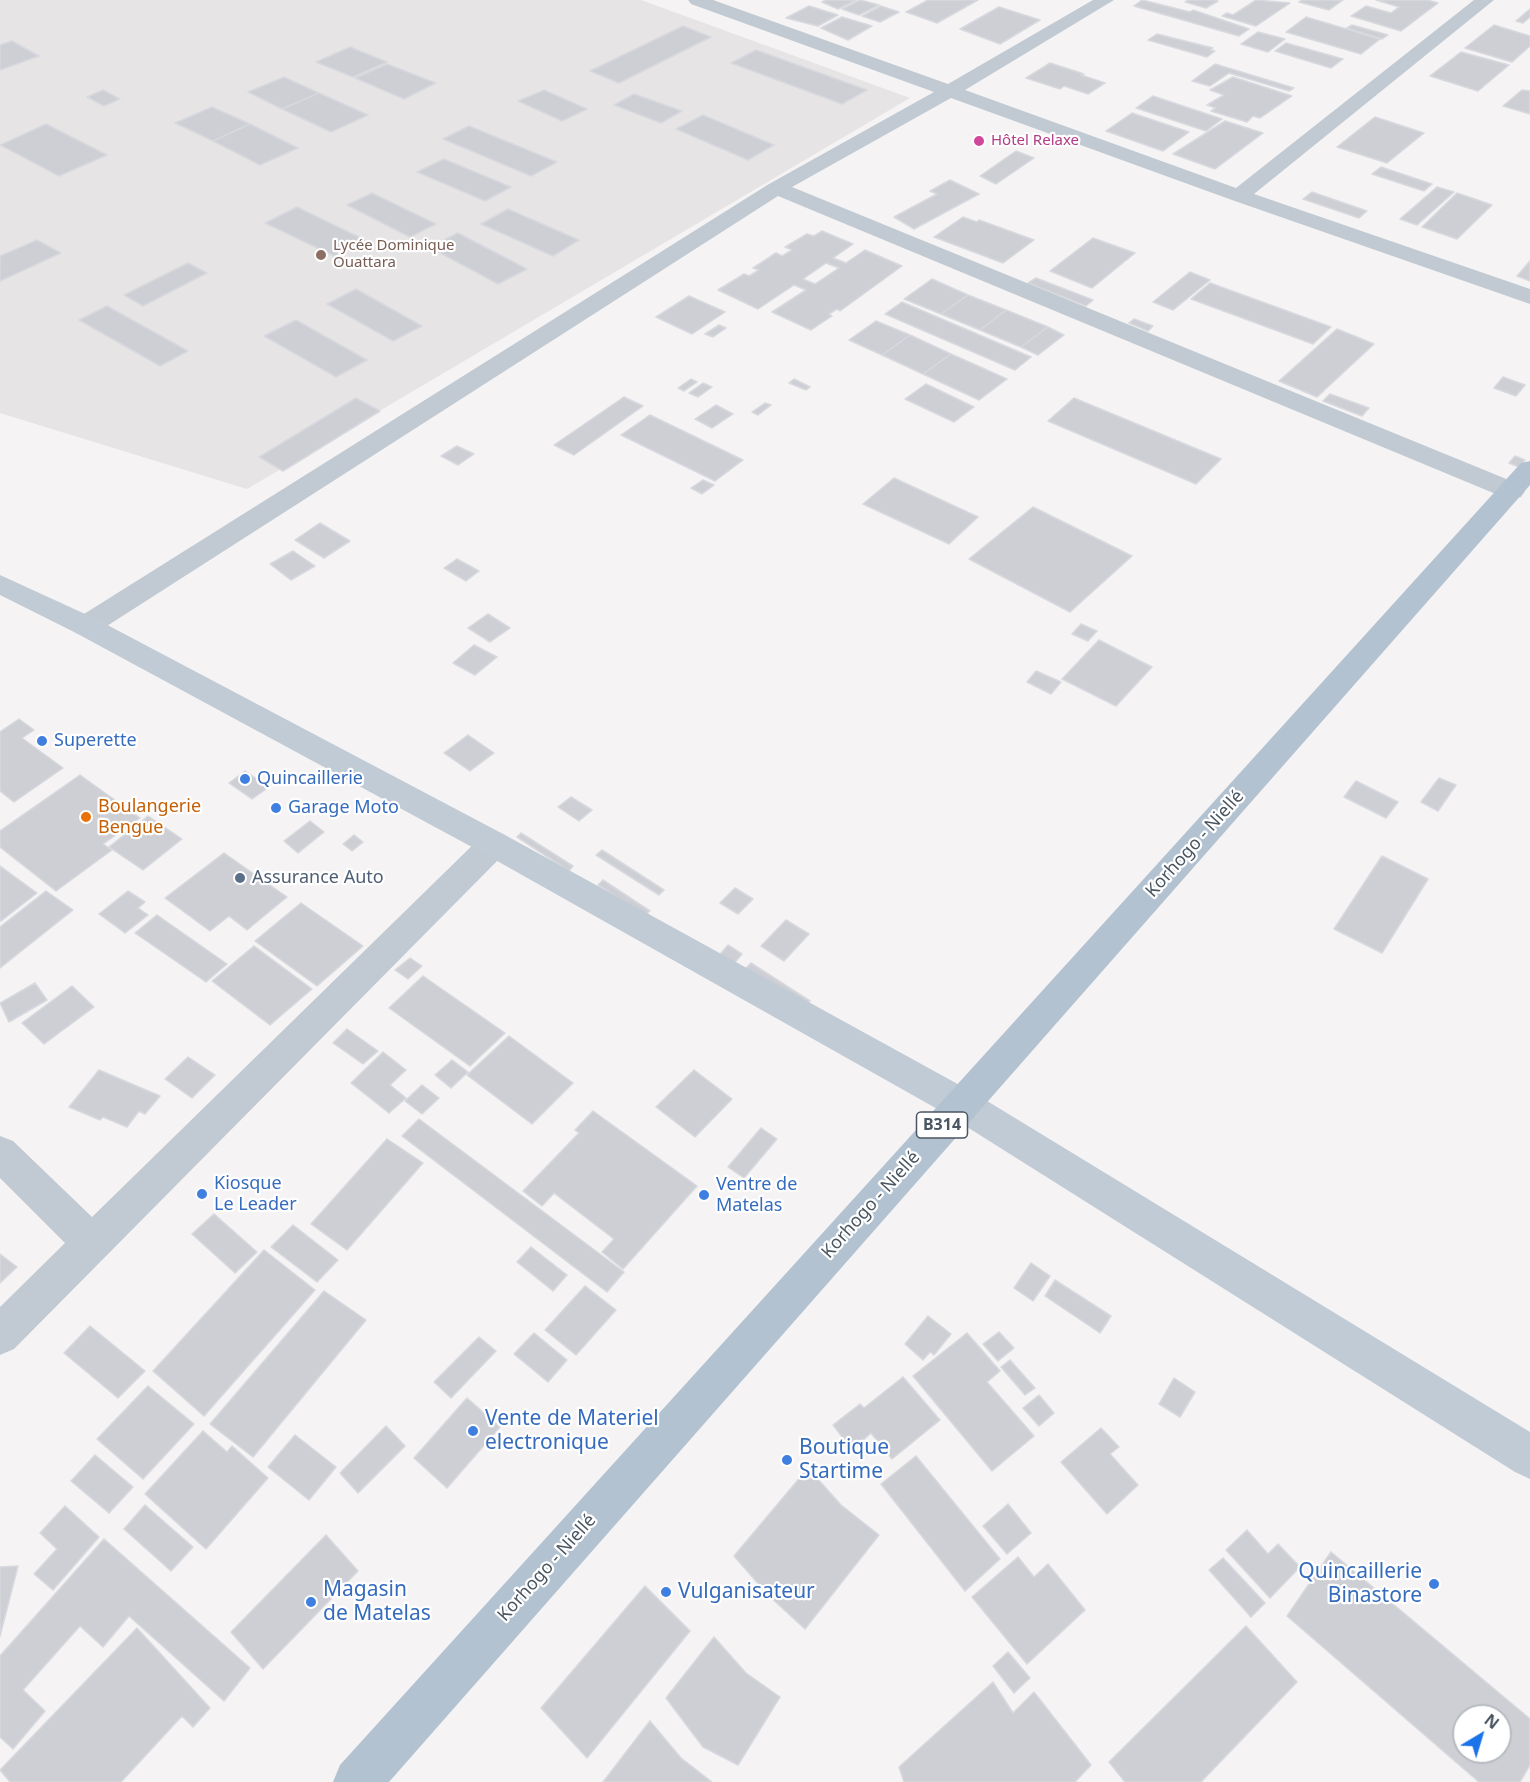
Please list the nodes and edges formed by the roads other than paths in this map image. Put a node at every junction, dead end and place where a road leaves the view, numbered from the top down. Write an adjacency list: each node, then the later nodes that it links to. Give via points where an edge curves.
1 (1105, 0): 4 (street)
2 (1485, 0): 6 (street)
3 (703, 1): 4 (street)
4 (950, 91): 5 (street); 6 (street)
5 (776, 188): 8 (street); 10 (street)
6 (1239, 196): 7 (street)
7 (1530, 297)
8 (1521, 480): 12 (main road, Korhogo - Niellé / B314)
9 (0, 584): 10 (street)
10 (86, 626): 11 (street)
11 (494, 844): 12 (street); 14 (street)
12 (961, 1104): 16 (street); 17 (main road, Korhogo - Niellé / B314)
13 (0, 1153): 14 (street)
14 (92, 1243): 15 (street)
15 (0, 1335)
16 (1530, 1457)
17 (357, 1782)

